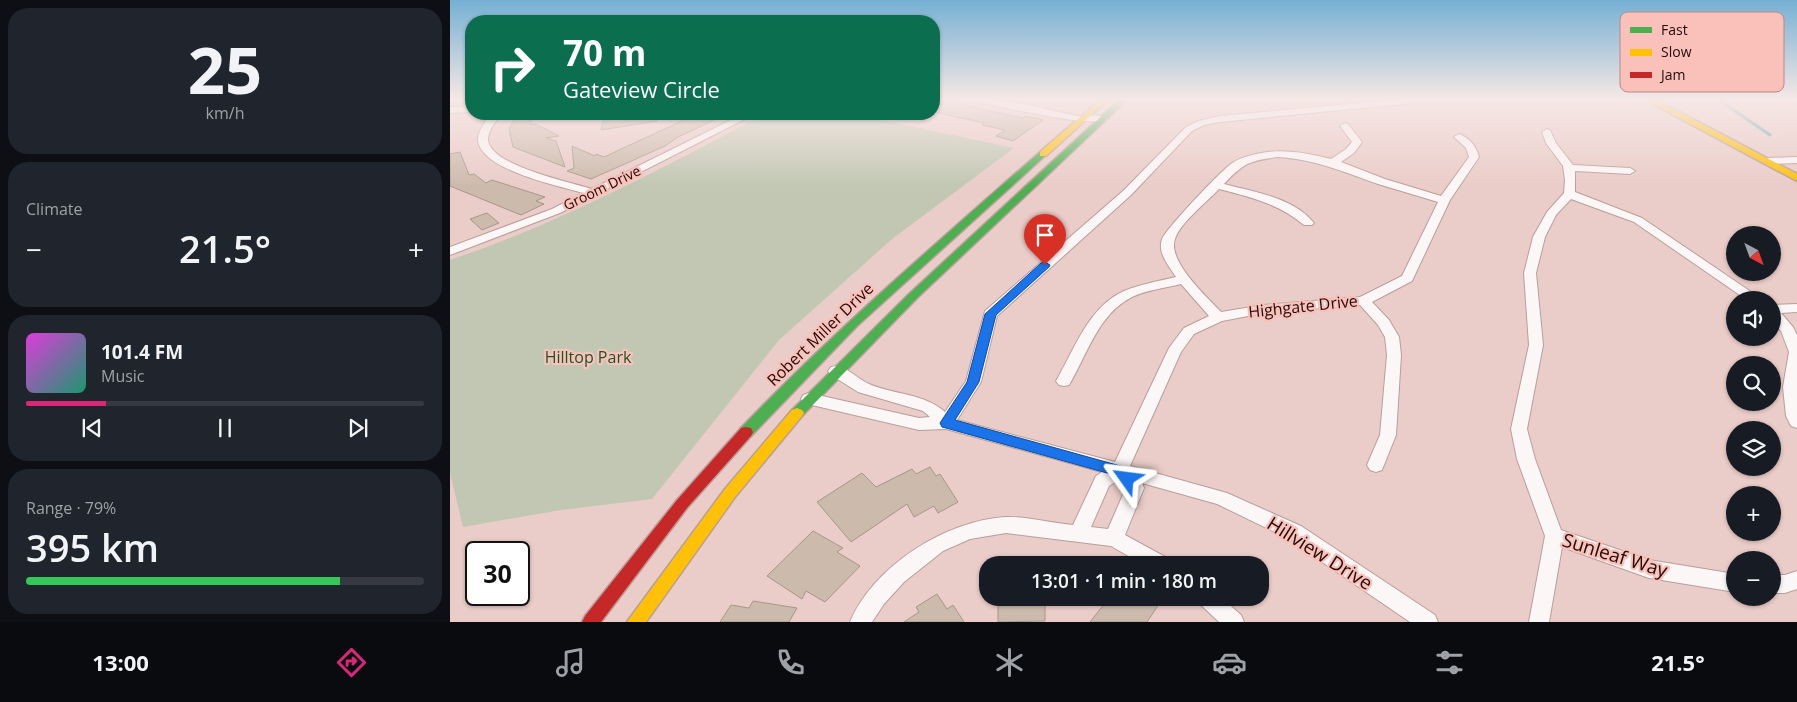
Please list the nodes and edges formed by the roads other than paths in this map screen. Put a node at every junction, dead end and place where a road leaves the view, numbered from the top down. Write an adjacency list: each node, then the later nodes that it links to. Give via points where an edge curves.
1 (485, 129): 19 (street, via 483,141 488,154 502,164)
2 (720, 129): 19 (street, Groom Drive)
3 (1070, 129): 46 (main road, Robert Miller Drive, via 788,386 682,504)
4 (1092, 129): 31 (main road)
5 (1189, 129): 35 (street, via 1127,193 990,314 973,382)
6 (1347, 129): 13 (street, via 1357,142)
7 (1707, 129): 12 (main road)
8 (1728, 129): 11 (main road)
9 (1547, 132): 15 (street, via 1551,145)
10 (1459, 137): 21 (street, Highgate Drive, via 1471,147 1474,157)
11 (1792, 160): 12 (street); 14 (main road)
12 (1768, 161): 17 (main road)
13 (1333, 163): 18 (street, via 1300,155 1258,157 1236,164); 21 (street)
14 (1797, 166)
15 (1569, 168): 16 (street); 20 (street)
16 (1630, 171)
17 (1797, 178)
18 (1215, 185): 22 (street, via 1278,202); 24 (street, via 1168,240 1169,257)
19 (594, 193): 23 (street, Groom Drive, via 513,229)
20 (1569, 194): 25 (street, via 1638,220); 39 (street, via 1551,214 1539,237 1530,273 1536,345 1519,429 1526,459)
21 (1444, 200): 26 (street, Highgate Drive, via 1407,278)
22 (1308, 223)
23 (450, 251)
24 (1184, 279): 29 (street); 32 (street, via 1128,294 1109,306)
25 (1743, 291)
26 (1363, 300): 29 (street, Highgate Drive, via 1264,309); 36 (street, via 1392,337 1394,355 1388,435)
27 (1797, 308): 28 (street)
28 (1781, 310)
29 (1218, 317): 37 (street, Highgate Drive, via 1189,331 1174,351)
30 (1781, 322): 34 (street, via 1788,330 1796,352 1790,387)
31 (836, 371): 33 (main road); 35 (street, via 863,388 929,407)
32 (1064, 381)
33 (809, 400): 35 (street, via 832,402 919,424); 47 (main road, via 723,501)
34 (1797, 422)
35 (946, 423): 37 (street, Hillview Drive)
36 (1376, 465)
37 (1119, 471): 38 (street, via 1102,481); 40 (street, via 1135,488); 50 (street, Hillview Drive, via 1221,498 1294,532)
38 (1080, 534): 40 (street); 48 (street, via 1006,525 968,531 936,545 897,576)
39 (1554, 536): 43 (street, Sunleaf Way, via 1649,569); 51 (street)
40 (1114, 538): 41 (street)
41 (1146, 556)
42 (1797, 580): 44 (street)
43 (1726, 582)
44 (1781, 584)
45 (1217, 606): 49 (street)
46 (591, 622)
47 (636, 622)
48 (860, 622)
49 (1234, 622)
50 (1428, 622)
51 (1539, 622)

